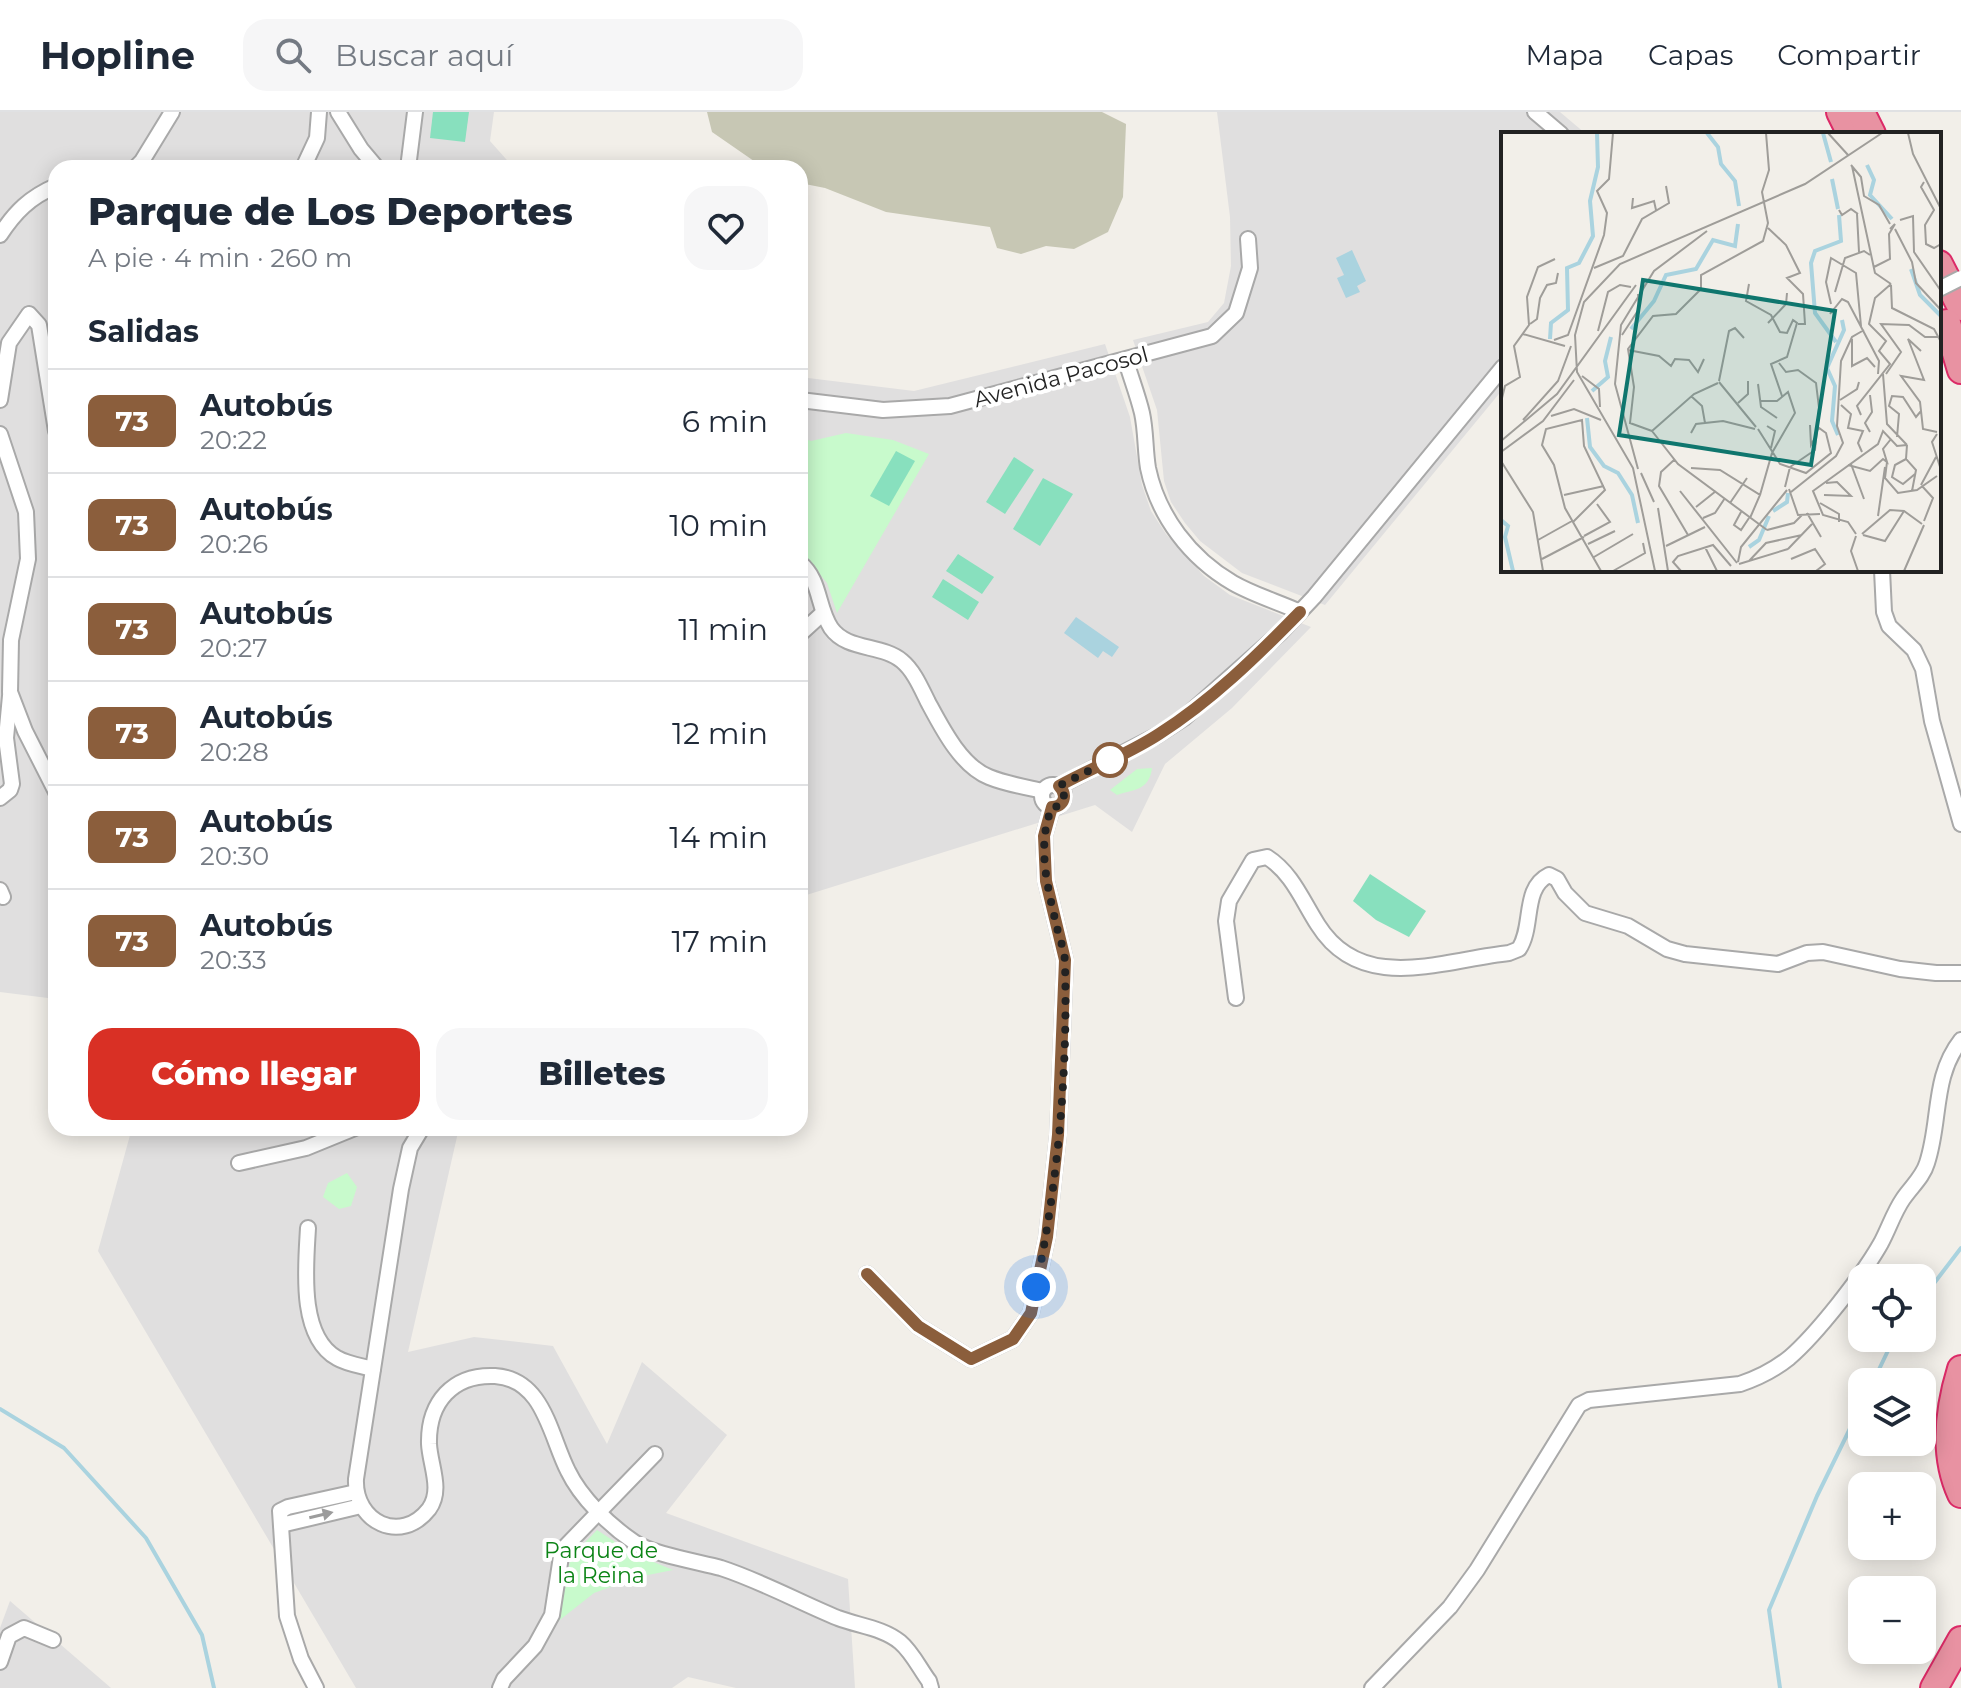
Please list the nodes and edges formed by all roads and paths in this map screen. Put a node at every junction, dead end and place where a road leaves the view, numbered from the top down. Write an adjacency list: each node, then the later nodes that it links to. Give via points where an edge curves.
1 (172, 112): 11 (street)
2 (319, 112): 12 (street, via 317,138)
3 (338, 112): 13 (street)
4 (415, 112): 14 (street)
5 (1535, 112): 8 (street)
6 (1840, 112): 9 (highway)
7 (1861, 112): 10 (highway)
8 (1559, 132)
9 (1850, 132)
10 (1871, 132)
11 (143, 160)
12 (307, 160)
13 (370, 160)
14 (409, 160)
15 (48, 190): 16 (street, via 18,209)
16 (0, 235)
17 (1248, 239): 23 (street, Avenida Pacosol, via 1250,268 1236,313 1212,336)
18 (1941, 274): 21 (highway)
19 (1961, 278): 20 (street, bridge)
20 (1941, 288)
21 (1949, 313): 22 (highway); 25 (highway)
22 (1961, 349)
23 (1126, 361): 28 (street, Avenida Pacosol, via 950,406 883,410); 34 (street, via 1143,415 1152,484 1174,529 1211,568 1235,584)
24 (1501, 369): 34 (street)
25 (1961, 370)
26 (48, 381): 27 (street, via 39,325 29,314 9,343)
27 (0, 400)
28 (808, 401)
29 (0, 434): 30 (street)
30 (7, 450): 31 (street); 37 (street, via 26,512 28,559 11,640)
31 (0, 470)
32 (808, 569): 35 (street)
33 (1882, 572): 45 (street, via 1884,612 1923,669)
34 (1300, 612): 41 (street, via 1184,718)
35 (823, 613): 36 (street); 42 (street, via 843,639 901,660 942,728 986,776)
36 (808, 627)
37 (10, 692): 38 (street); 39 (street)
38 (25, 731): 39 (street); 40 (street)
39 (6, 738): 43 (street, via 12,784)
40 (48, 776)
41 (1059, 786): 42 (street); 44 (street, via 1064,800)
42 (1043, 791): 44 (street, via 1043,802)
43 (0, 798)
44 (1052, 807): 53 (street, via 1044,836 1046,881 1065,960 1064,1046 1047,1237 1031,1313 1013,1339 971,1359 918,1326)
45 (1961, 824)
46 (1961, 973): 47 (street, via 1900,969 1823,952 1778,964 1685,954 1628,926 1585,913 1549,875 1534,889 1519,949 1405,969 1379,968 1352,959 1325,935 1293,881 1267,857 1253,860 1229,901 1226,921)
47 (1236, 998)
48 (1961, 1040): 67 (street, via 1940,1080 1926,1168 1902,1200 1880,1245 1804,1343 1762,1377 1740,1384 1579,1405 1450,1607)
49 (341, 1136): 51 (street)
50 (417, 1136): 54 (street, via 407,1162)
51 (239, 1163)
52 (308, 1228): 54 (street, via 308,1317 335,1357)
53 (867, 1274)
54 (373, 1369): 58 (street)
55 (1961, 1369): 57 (highway, via 1950,1423)
56 (655, 1454): 59 (street)
57 (1961, 1494)
58 (358, 1499): 59 (street, via 372,1520 394,1528 411,1524 428,1510 435,1497 429,1443 434,1411 449,1389 466,1378 497,1376 522,1384 538,1402 568,1471); 64 (street, via 281,1518 287,1616)
59 (599, 1512): 65 (street, via 562,1550 552,1615 535,1646); 66 (street, via 636,1544 724,1570 880,1631 901,1643)
60 (53, 1640): 62 (street, via 24,1628 9,1636)
61 (1961, 1640): 68 (highway)
62 (0, 1662)
63 (1961, 1675): 69 (highway)
64 (316, 1688)
65 (500, 1688)
66 (931, 1688)
67 (1372, 1688)
68 (1934, 1688)
69 (1952, 1688)

